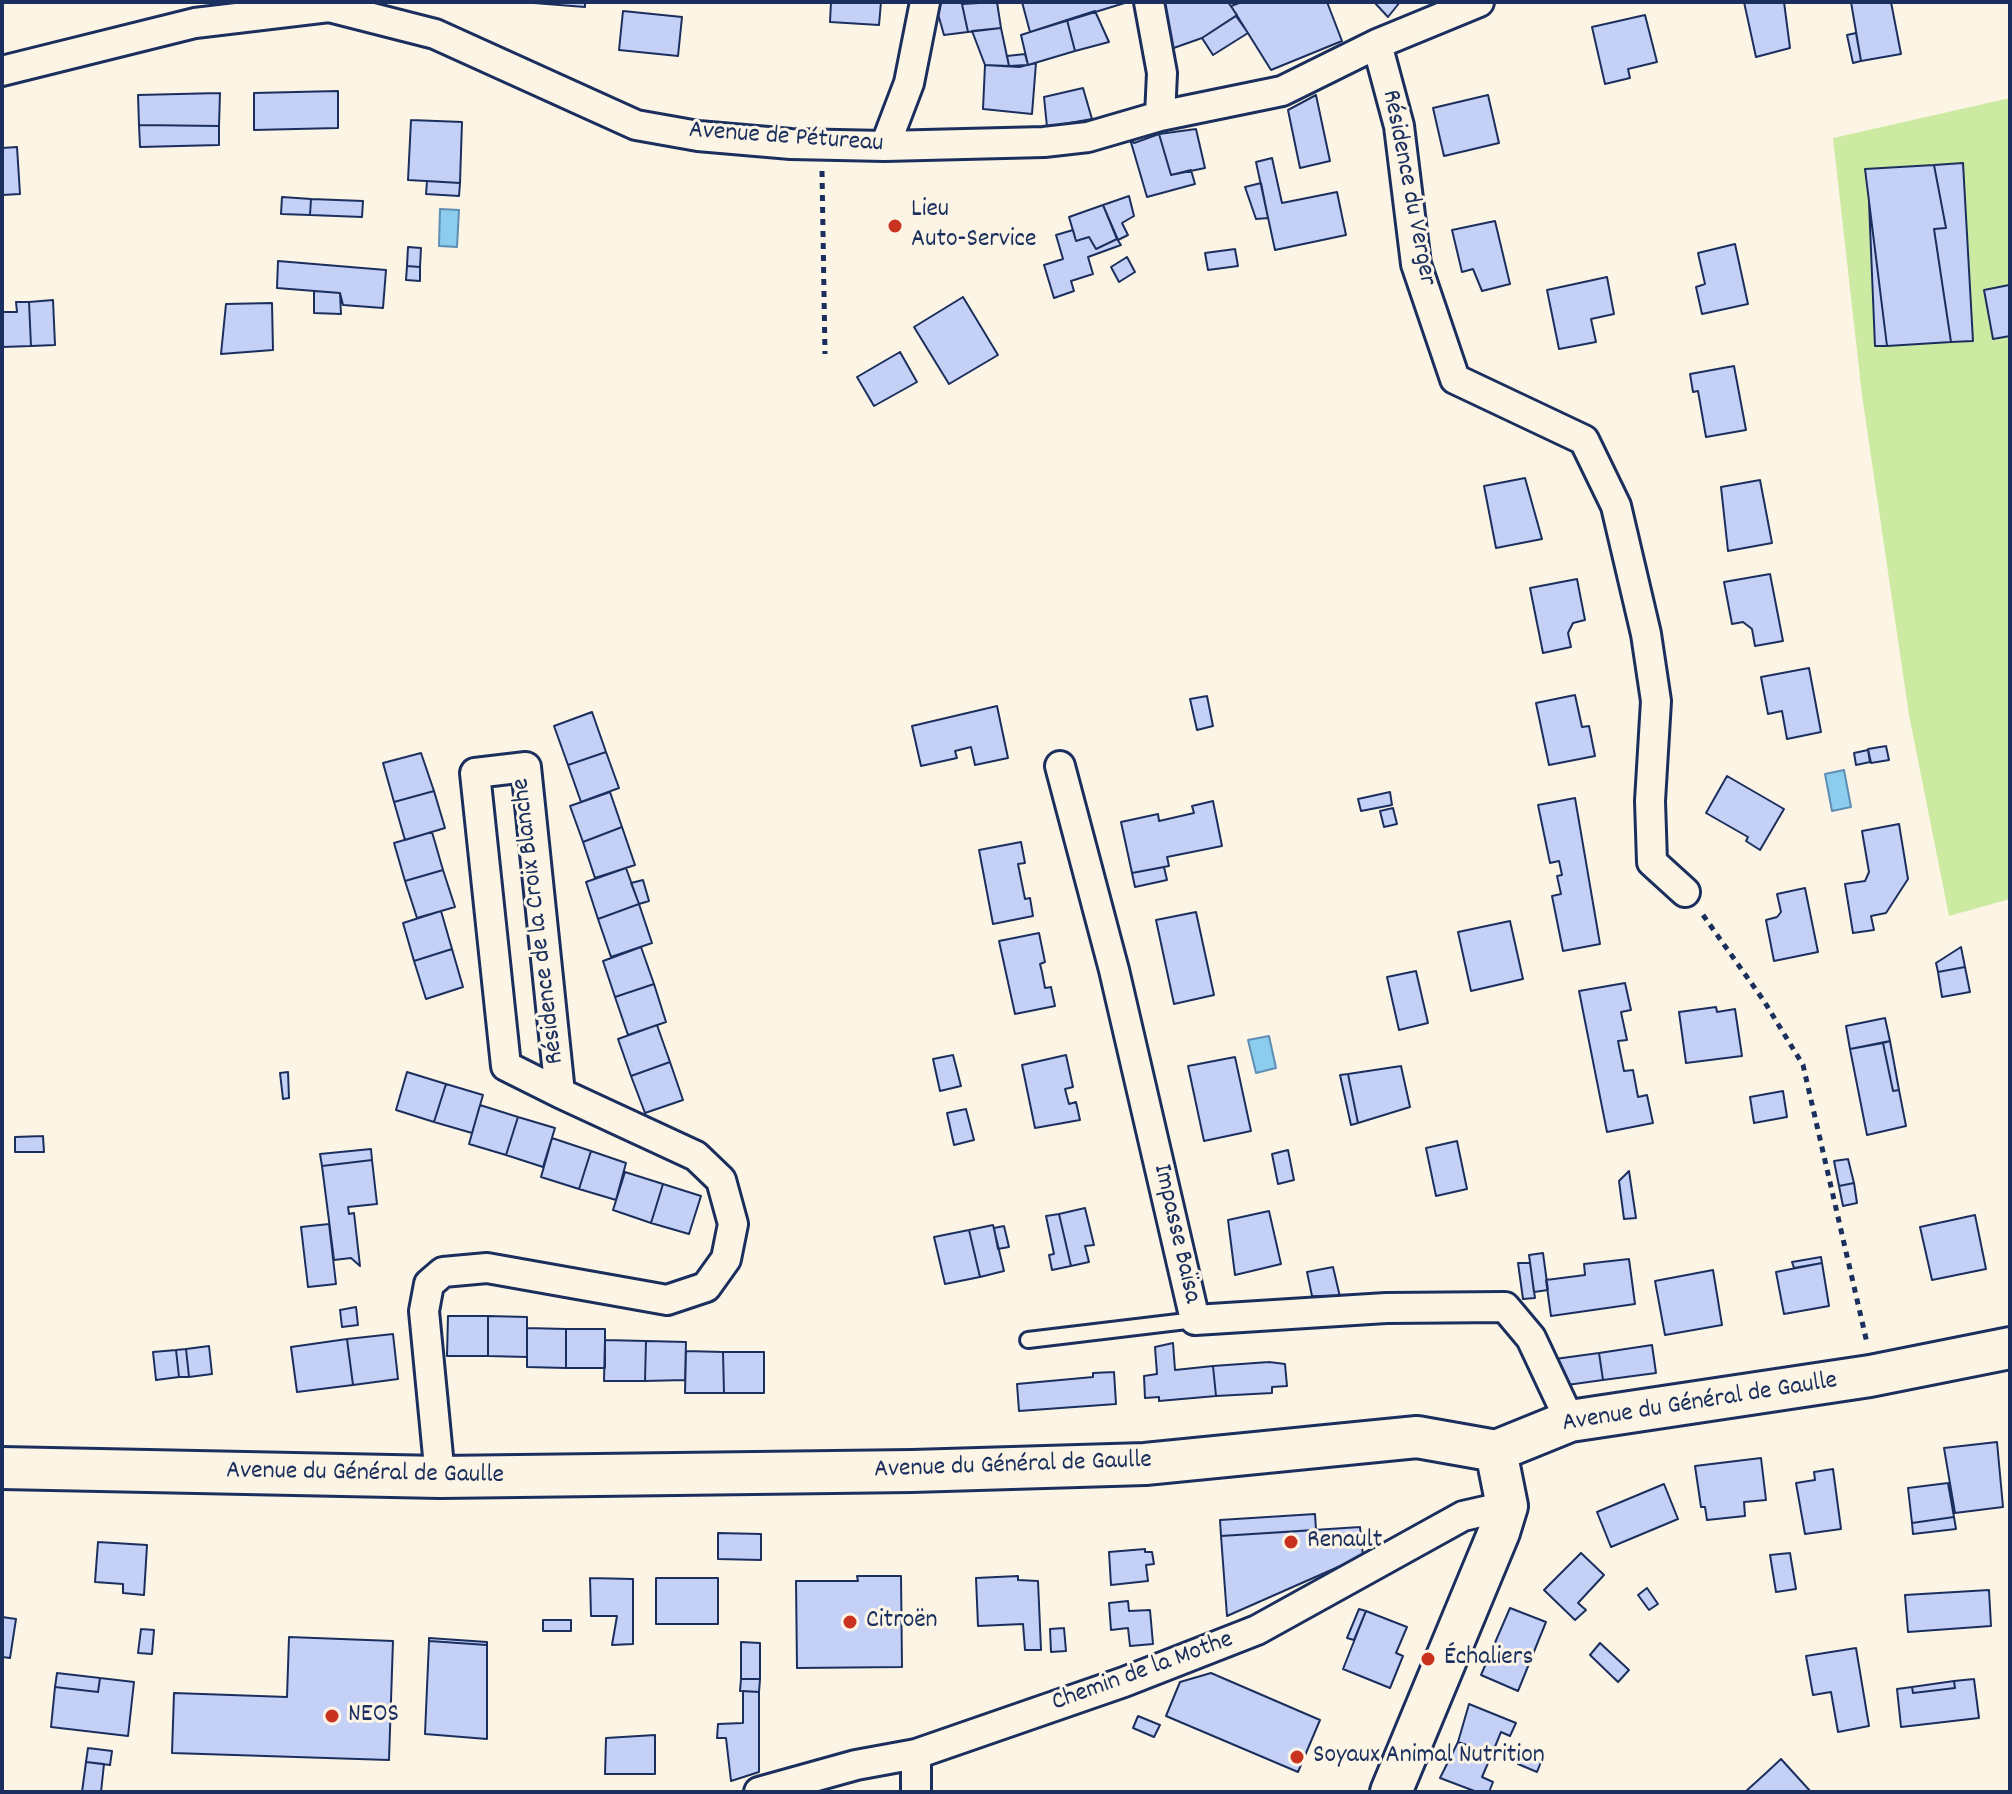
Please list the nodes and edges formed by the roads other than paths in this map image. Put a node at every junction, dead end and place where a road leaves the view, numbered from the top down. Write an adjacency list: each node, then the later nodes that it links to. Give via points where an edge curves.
1 (925, 2): 8 (street, via 909,83)
2 (1149, 2): 7 (street, via 1162,73)
3 (1479, 2): 5 (street, Avenue de Pétureau)
4 (329, 4): 6 (street, Avenue de Pétureau, via 195,23); 8 (street, Avenue de Pétureau, via 435,34 636,125 723,139)
5 (1377, 44): 7 (street, Avenue de Pétureau, via 1282,91); 10 (street, Résidence du Verger, via 1399,126 1416,264 1455,379 1584,440 1616,506 1656,701 1652,862)
6 (2, 71)
7 (1160, 116): 8 (street, Avenue de Pétureau, via 1088,137 1044,142)
8 (885, 146)
9 (1060, 766): 12 (street, Impasse Baïsa, via 1114,970)
10 (1685, 892)
11 (560, 1093): 11 (street, Résidence de la Croix Blanche, via 506,1066 475,773 526,767); 18 (street, Résidence de la Croix Blanche, via 696,1156 721,1180 733,1224 726,1259 706,1287 667,1300 487,1268 443,1272 429,1284 424,1311)
12 (1195, 1320): 13 (lane); 15 (street, Impasse Baïsa, via 1505,1307 1531,1338)
13 (1028, 1340)
14 (2010, 1348): 15 (main road, Avenue du Général de Gaulle, via 1870,1376)
15 (1570, 1421): 16 (main road, Avenue du Général de Gaulle)
16 (1496, 1451): 18 (main road, Avenue du Général de Gaulle, via 1417,1437 1145,1464); 19 (main road)
17 (2, 1468): 18 (main road, Avenue du Général de Gaulle)
18 (440, 1477)
19 (1507, 1506): 20 (street, Chemin de la Mothe, via 1463,1516 1257,1630); 21 (main road)
20 (916, 1754): 22 (street, Chemin de la Mothe); 23 (street)
21 (1394, 1791)
22 (759, 1792)
23 (916, 1792)

